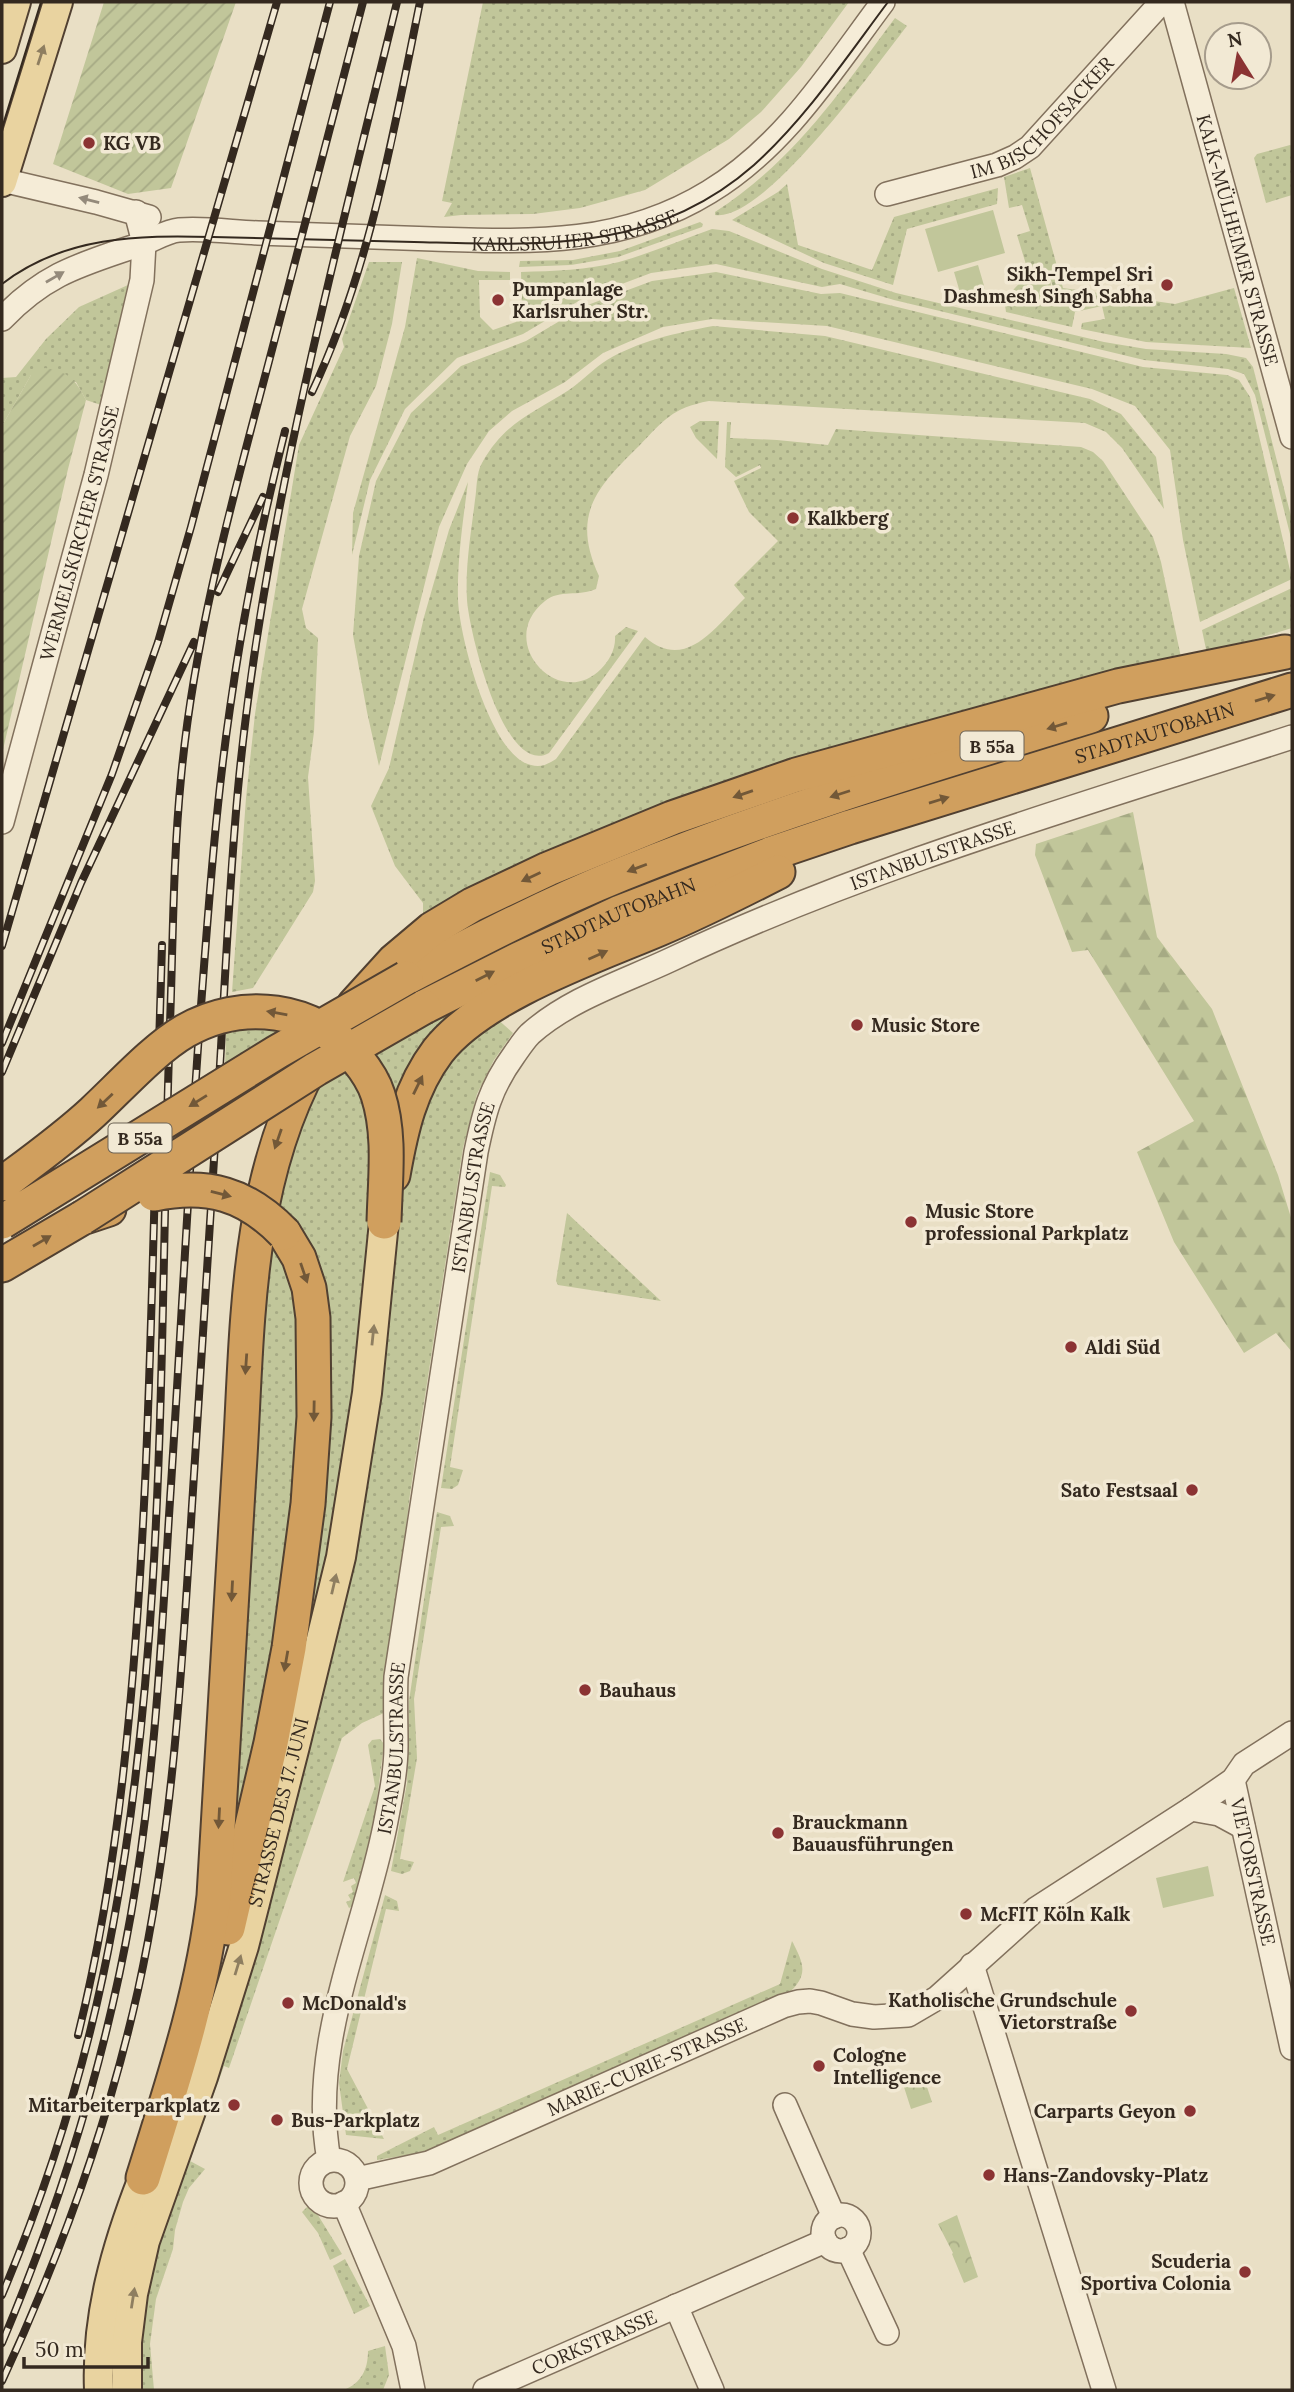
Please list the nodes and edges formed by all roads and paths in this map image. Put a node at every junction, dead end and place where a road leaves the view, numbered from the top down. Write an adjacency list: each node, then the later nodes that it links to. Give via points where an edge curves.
1 (16, 2): 5 (main road)
2 (58, 2): 6 (main road, one-way to 2)
3 (883, 2): 9 (street, KARLSRUHER STRASSE, via 814,94 751,162 697,200 637,225 569,239 509,241)
4 (1171, 2): 7 (street, IM BISCHOFSACKER, via 1159,5 1015,158); 12 (street, KALK-MÜLHEIMER STRASSE)
5 (2, 49)
6 (2, 181): 8 (street, KARLSRUHER STRASSE, one-way to 6)
7 (887, 194)
8 (136, 212): 9 (street, KARLSRUHER STRASSE); 10 (street, WERMELSKIRCHER STRASSE)
9 (177, 230): 10 (street, KARLSRUHER STRASSE)
10 (144, 243): 11 (street, KARLSRUHER STRASSE, one-way to 10, via 59,274); 16 (street, WERMELSKIRCHER STRASSE, via 142,280 96,475)
11 (2, 319)
12 (1292, 437)
13 (1289, 650): 20 (highway, STADTAUTOBAHN / B 55a, one-way to 20, bridge, via 806,805 619,875 406,978); 32 (highway, one-way to 32, via 1118,686 796,775 672,818 548,869 432,929 394,961 339,1022 310,1066 290,1109 268,1172 258,1224 208,1947)
14 (1292, 690): 17 (highway, STADTAUTOBAHN / B 55a, one-way to 14)
15 (1292, 737): 31 (street, ISTANBULSTRASSE, via 913,862 700,946 552,1017 530,1034 498,1078 475,1152 396,1677 392,1789 327,2059 323,2096)
16 (2, 822)
17 (850, 827): 19 (highway, STADTAUTOBAHN / B 55a, one-way to 17, bridge, via 316,1069 424,1007 618,914); 21 (highway, one-way to 17, bridge, via 413,1093 438,1050 459,1029 524,988 778,873)
18 (2, 1184): 21 (highway, B 55a, one-way to 18, bridge, via 385,1123 367,1072 334,1036 316,1025 266,1011 211,1018 183,1032)
19 (82, 1218): 22 (highway, STADTAUTOBAHN / B 55a, one-way to 19); 32 (highway, one-way to 32, bridge, via 173,1190 218,1192 243,1200 266,1214 299,1258 313,1318 314,1417 308,1504 271,1743 221,1955 179,2093)
20 (2, 1222)
21 (384, 1222): 42 (main road, STRASSE DES 17. JUNI, one-way to 21, via 127,2342 145,2241 244,1946 341,1557 368,1393)
22 (2, 1265)
23 (1292, 1733): 24 (street, MARIE-CURIE-STRASSE, via 1244,1764)
24 (1233, 1780): 25 (street, MARIE-CURIE-STRASSE); 26 (street, VIETORSTRASSE)
25 (1191, 1809): 26 (street, via 1219,1814); 28 (street, MARIE-CURIE-STRASSE, via 1035,1909)
26 (1243, 1827): 27 (street, VIETORSTRASSE)
27 (1283, 1961): 29 (street, VIETORSTRASSE)
28 (972, 1965): 33 (street, MARIE-CURIE-STRASSE, via 937,1998 908,2015 852,2014 810,2001 783,2006 429,2163); 46 (street)
29 (1292, 2048)
30 (785, 2105): 35 (street)
31 (329, 2160): 33 (street, via 347,2164); 34 (street, via 313,2174 312,2189 321,2202)
32 (143, 2178): 41 (main road, via 121,2233 107,2292)
33 (357, 2179): 34 (street, via 356,2190)
34 (344, 2203): 43 (street, via 404,2346)
35 (834, 2217): 36 (street, via 826,2222); 37 (street, via 846,2216 856,2224 858,2236)
36 (825, 2241): 37 (street, via 835,2250); 38 (street, CORKSTRASSE)
37 (848, 2249): 39 (street)
38 (676, 2306): 40 (street, CORKSTRASSE); 45 (street, CORKSTRASSE)
39 (887, 2333)
40 (513, 2385): 44 (street, CORKSTRASSE)
41 (99, 2390)
42 (127, 2390)
43 (413, 2390)
44 (485, 2390)
45 (712, 2390)
46 (1104, 2390)

